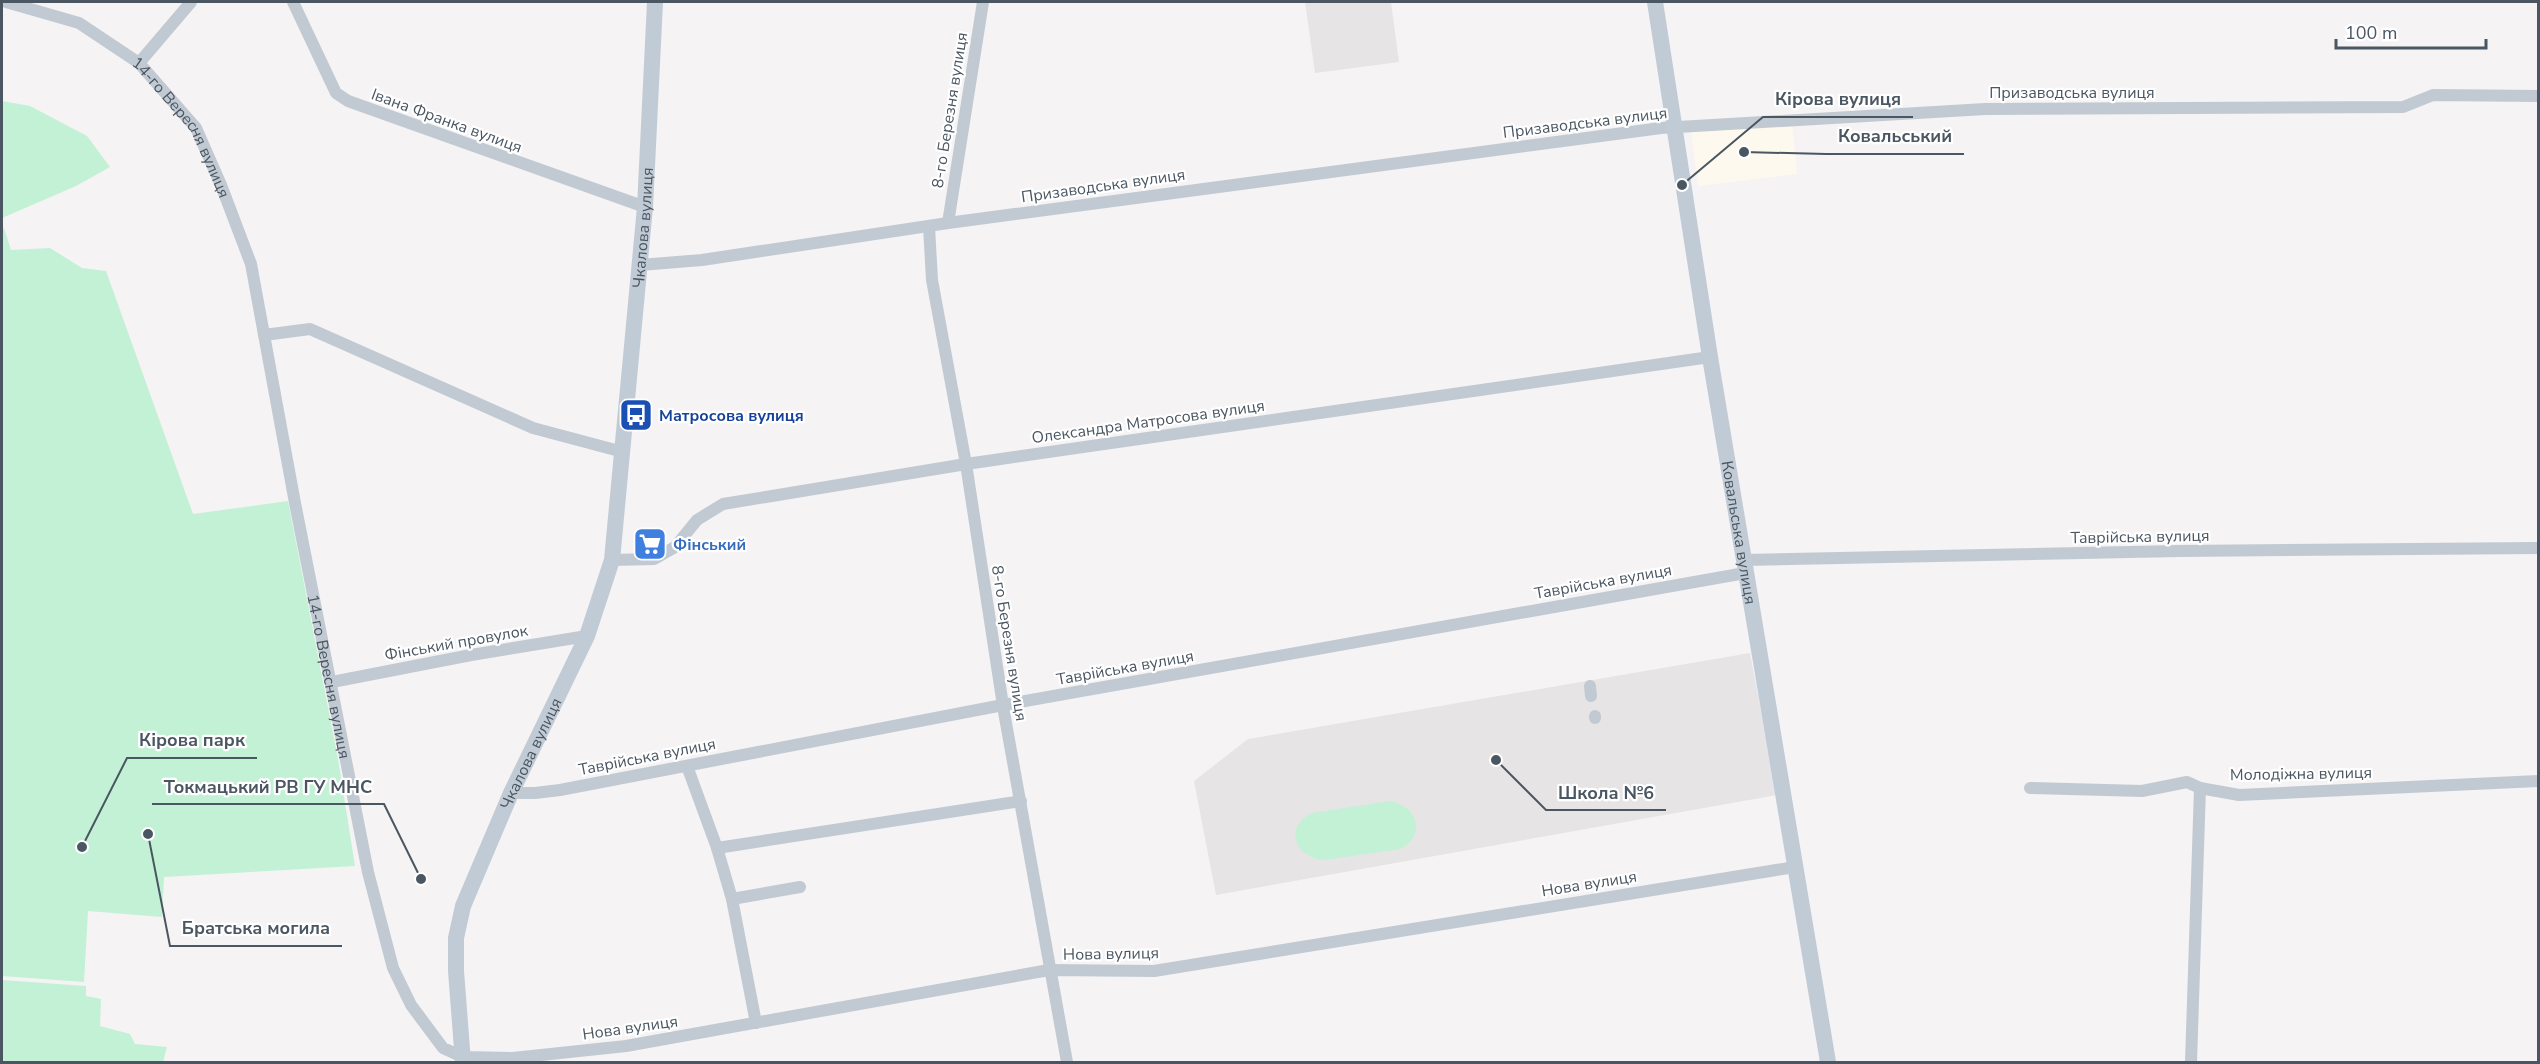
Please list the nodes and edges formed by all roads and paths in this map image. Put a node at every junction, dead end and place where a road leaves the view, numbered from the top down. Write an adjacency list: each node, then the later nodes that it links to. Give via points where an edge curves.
1 (6, 2): 7 (street, 14-го Вересня вулиця, via 79,23)
2 (191, 2): 7 (street)
3 (293, 2): 10 (street, Івана Франка вулиця, via 336,93 348,101)
4 (655, 2): 10 (main road, Чкалова вулиця)
5 (983, 2): 11 (street, 8-го Березня вулиця)
6 (1654, 2): 9 (main road, Ковальська вулиця)
7 (139, 63): 14 (street, 14-го Вересня вулиця, via 196,128 251,264)
8 (2538, 96): 9 (street, Призаводська вулиця, via 2433,95 2392,108 1985,109)
9 (1673, 127): 11 (street, Призаводська вулиця); 15 (main road, Ковальська вулиця)
10 (645, 207): 13 (main road, Чкалова вулиця)
11 (948, 223): 12 (street, Призаводська вулиця)
12 (929, 227): 13 (street, Призаводська вулиця, via 702,260); 17 (street, 8-го Березня вулиця, via 932,280)
13 (640, 265): 16 (main road, Чкалова вулиця)
14 (264, 335): 16 (street, via 310,329 533,428); 22 (street, 14-го Вересня вулиця)
15 (1710, 357): 17 (street, Олександра Матросова вулиця); 20 (main road, Ковальська вулиця)
16 (623, 452): 19 (main road, Чкалова вулиця)
17 (966, 464): 19 (street, Олександра Матросова вулиця, via 723,504 697,520 675,547 654,559); 23 (street, 8-го Березня вулиця)
18 (2538, 548): 20 (street, Таврійська вулиця, via 2179,551)
19 (612, 560): 21 (main road, Чкалова вулиця)
20 (1744, 566): 23 (street, Таврійська вулиця); 31 (main road, Ковальська вулиця)
21 (587, 636): 22 (street, Фінський провулок); 28 (main road, Чкалова вулиця)
22 (332, 682): 36 (street, 14-го Вересня вулиця, via 368,872 393,968 411,1005 443,1048)
23 (1002, 705): 24 (street, Таврійська вулиця); 29 (street, 8-го Березня вулиця)
24 (687, 766): 28 (street, Таврійська вулиця, via 535,794); 30 (street)
25 (2538, 781): 27 (street, Молодіжна вулиця, via 2239,795)
26 (2030, 788): 27 (street, Молодіжна вулиця, via 2142,791 2187,782)
27 (2200, 788): 39 (street)
28 (511, 793): 36 (main road, Чкалова вулиця, via 463,906 456,938)
29 (1021, 801): 30 (street); 34 (street, 8-го Березня вулиця)
30 (717, 848): 33 (street)
31 (1796, 867): 34 (street, Нова вулиця, via 1154,971); 38 (main road, Ковальська вулиця)
32 (800, 888): 33 (street)
33 (732, 899): 35 (street)
34 (1049, 970): 35 (street, Нова вулиця); 37 (street, 8-го Березня вулиця)
35 (756, 1023): 36 (street, Нова вулиця, via 626,1046)
36 (460, 1061)
37 (1067, 1062)
38 (1828, 1062)
39 (2191, 1062)

